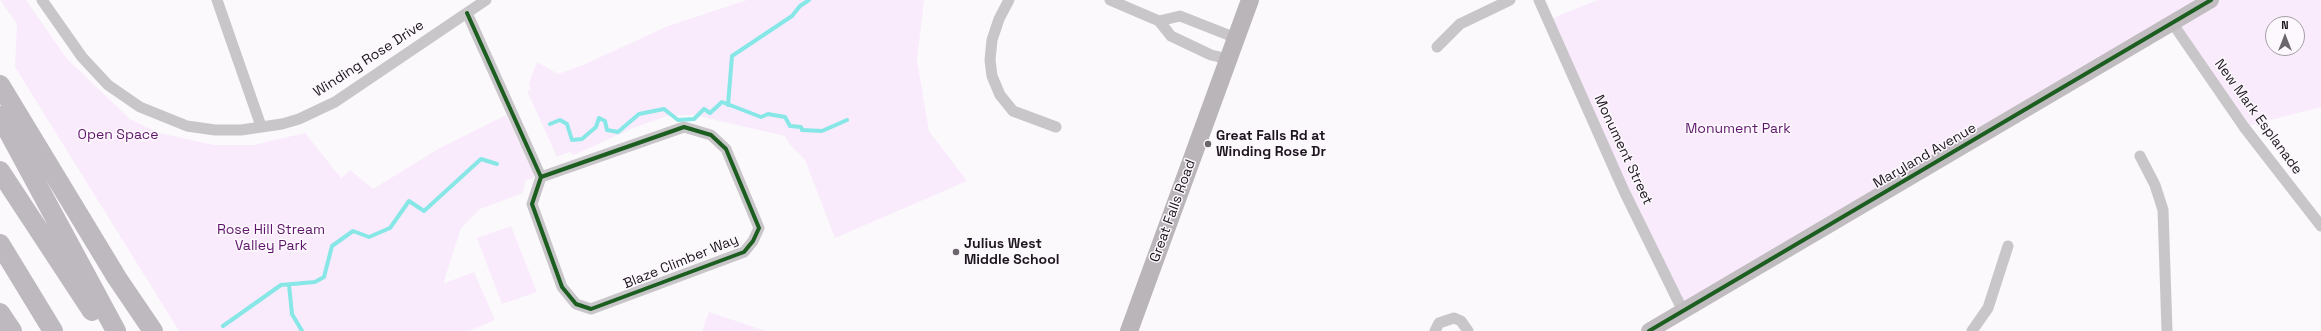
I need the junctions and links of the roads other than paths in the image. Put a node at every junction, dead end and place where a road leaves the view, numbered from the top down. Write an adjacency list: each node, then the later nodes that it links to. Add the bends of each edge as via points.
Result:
1 (42, 0): 18 (street, Winding Rose Drive, via 88,63 108,85 140,107 187,126 241,130)
2 (217, 0): 18 (street)
3 (486, 0): 10 (street, Winding Rose Drive)
4 (1009, 0): 19 (street, via 992,40 992,76 1000,95 1013,111)
5 (1110, 0): 11 (street)
6 (1250, 0): 13 (main road, Great Falls Road)
7 (1510, 0): 14 (street, via 1460,24)
8 (1539, 0): 26 (street, Monument Street, via 1624,191)
9 (2211, 0): 12 (main road, Maryland Avenue)
10 (467, 13): 18 (street, Winding Rose Drive, via 335,102 299,119); 22 (street)
11 (1159, 21): 13 (street, via 1180,16); 15 (street, via 1171,36 1211,55)
12 (2173, 24): 23 (street, New Mark Esplanade, via 2244,127); 26 (main road, Maryland Avenue)
13 (1236, 38): 15 (main road, Great Falls Road)
14 (1437, 47)
15 (1228, 59): 33 (main road, Great Falls Road)
16 (0, 85): 32 (highway, via 117,278)
17 (0, 116): 31 (highway)
18 (261, 126)
19 (1056, 127)
20 (2140, 156): 38 (street, via 2155,185 2163,210)
21 (0, 171): 30 (highway)
22 (541, 177): 22 (street, Blaze Climber Way, via 532,204 560,280 576,304 591,309 744,252 759,228 726,149 711,135 684,127)
23 (2321, 226)
24 (0, 244): 29 (highway)
25 (2008, 246): 37 (street, via 1988,308)
26 (1683, 311): 36 (main road, Maryland Avenue)
27 (0, 313): 28 (highway)
28 (12, 331)
29 (53, 331)
30 (105, 331)
31 (116, 331)
32 (153, 331)
33 (1129, 331)
34 (1435, 331): 35 (street, via 1439,323 1454,318 1461,321)
35 (1468, 331)
36 (1649, 331)
37 (1972, 331)
38 (2168, 331)

